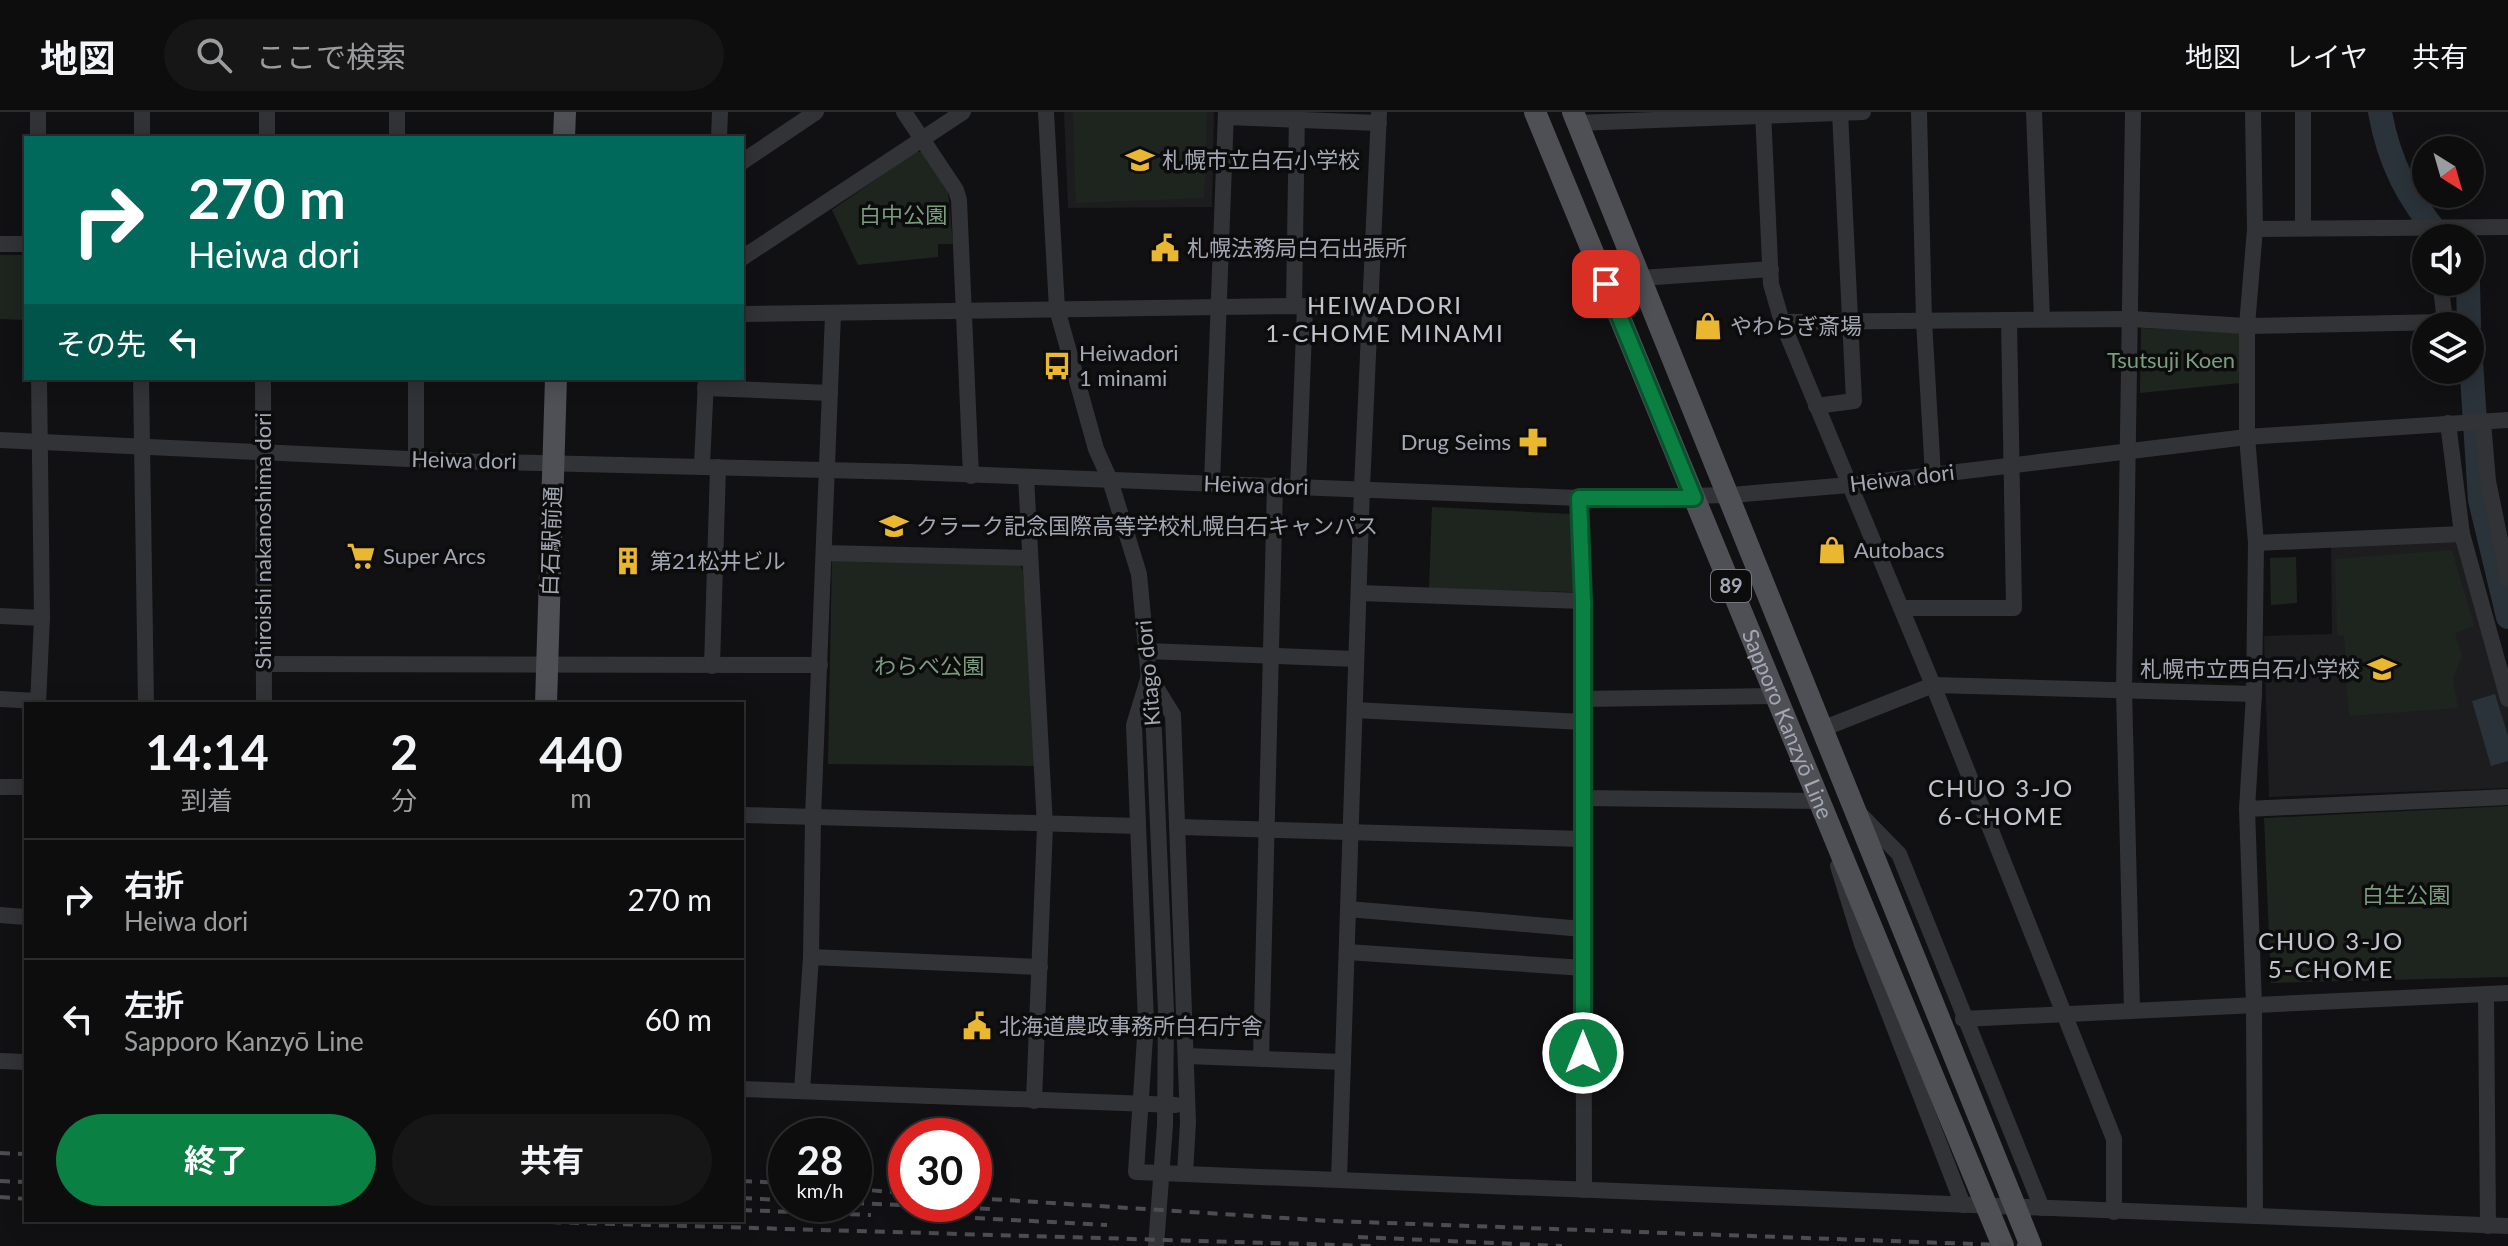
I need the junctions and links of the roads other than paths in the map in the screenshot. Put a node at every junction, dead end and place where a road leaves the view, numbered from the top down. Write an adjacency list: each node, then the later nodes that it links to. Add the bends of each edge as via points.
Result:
1 (38, 112): 25 (street)
2 (142, 112): 26 (street)
3 (267, 112): 27 (street)
4 (397, 112): 28 (street)
5 (565, 112): 29 (main road)
6 (720, 112): 30 (street)
7 (816, 112): 32 (street)
8 (904, 112): 31 (street)
9 (963, 112): 31 (street)
10 (1046, 112): 45 (street, Kitago dori)
11 (1535, 112): 89 (main road, Sapporo Kanzyō Line / 89)
12 (1840, 112): 13 (street); 20 (street); 54 (street)
13 (1863, 112)
14 (1919, 112): 52 (street)
15 (2034, 112): 49 (street)
16 (2133, 112): 50 (street)
17 (2253, 112): 35 (street)
18 (2303, 112): 34 (street)
19 (1724, 114): 20 (street); 24 (street)
20 (1763, 114): 39 (street)
21 (1226, 115): 22 (street); 43 (street)
22 (1297, 118): 23 (street); 42 (street)
23 (1379, 118): 44 (street)
24 (1575, 118): 40 (main road, Sapporo Kanzyō Line / 89)
25 (38, 136)
26 (142, 136)
27 (267, 136)
28 (397, 136)
29 (564, 136)
30 (719, 136)
31 (921, 138): 38 (street); 46 (street, via 959,200)
32 (744, 161)
33 (2508, 227): 34 (street)
34 (2303, 228): 35 (street)
35 (2255, 229): 55 (street)
36 (0, 244): 37 (street)
37 (24, 244)
38 (744, 257)
39 (1771, 269): 40 (street); 53 (street)
40 (1641, 278): 87 (main road, Sapporo Kanzyō Line / 89)
41 (2442, 296): 55 (street, via 2445,322)
42 (1300, 306): 43 (street); 44 (street); 85 (street)
43 (1217, 307): 45 (street); 82 (street)
44 (1370, 308): 86 (street)
45 (1057, 309): 46 (street); 81 (street, Kitago dori, via 1096,449)
46 (965, 312): 48 (street); 79 (street)
47 (744, 314): 48 (street)
48 (833, 314): 62 (street)
49 (2042, 319): 50 (street); 51 (street)
50 (2131, 319): 55 (street); 72 (street)
51 (2009, 320): 52 (street); 75 (street)
52 (1924, 321): 54 (street); 78 (street)
53 (1782, 322): 54 (street); 63 (street)
54 (1848, 322): 63 (street, via 1854,401)
55 (2247, 326): 67 (street)
56 (39, 380): 69 (street)
57 (141, 380): 70 (street)
58 (263, 380): 71 (street, Shiroishi nakanoshima dori)
59 (416, 380): 73 (street)
60 (556, 380): 74 (main road, 白石駅前通)
61 (706, 383): 62 (street); 76 (street)
62 (830, 393): 77 (street)
63 (1816, 406): 84 (street)
64 (2508, 420): 65 (street, Heiwa dori)
65 (2480, 422): 66 (street, Heiwa dori); 94 (street)
66 (2451, 423): 67 (street, Heiwa dori); 90 (street)
67 (2247, 437): 72 (street, Heiwa dori); 91 (street)
68 (0, 440): 69 (street, Heiwa dori)
69 (39, 442): 70 (street, Heiwa dori); 99 (street)
70 (141, 446): 71 (street, Heiwa dori); 116 (street)
71 (262, 450): 73 (street, Heiwa dori); 103 (street, Shiroishi nakanoshima dori)
72 (2126, 452): 75 (street, Heiwa dori); 109 (street)
73 (416, 459): 74 (street, Heiwa dori)
74 (554, 462): 76 (street, Heiwa dori); 104 (main road, 白石駅前通)
75 (2014, 465): 78 (street, Heiwa dori); 97 (street, via 2014,608)
76 (710, 466): 77 (street, Heiwa dori); 106 (street)
77 (827, 470): 79 (street, Heiwa dori); 92 (street)
78 (1933, 475): 84 (street, Heiwa dori)
79 (971, 476): 80 (street, Heiwa dori)
80 (1026, 477): 81 (street, Heiwa dori); 93 (street)
81 (1110, 480): 82 (street, Heiwa dori); 100 (street, Kitago dori, via 1139,574)
82 (1212, 483): 83 (street, Heiwa dori)
83 (1275, 485): 85 (street, Heiwa dori); 101 (street)
84 (1849, 485): 87 (street, Heiwa dori); 97 (street)
85 (1298, 486): 86 (street, Heiwa dori)
86 (1362, 488): 88 (street, Heiwa dori); 95 (street)
87 (1731, 495): 89 (street, Heiwa dori); 121 (main road, Sapporo Kanzyō Line / 89)
88 (1579, 498): 89 (street, Heiwa dori); 96 (street)
89 (1694, 498): 111 (main road, Sapporo Kanzyō Line / 89)
90 (2462, 534): 91 (street); 114 (street)
91 (2256, 543): 110 (street)
92 (825, 553): 93 (street); 105 (street)
93 (1030, 558): 132 (street)
94 (2508, 578)
95 (1359, 593): 96 (street); 102 (street)
96 (1583, 601): 113 (street)
97 (1901, 608): 108 (street)
98 (0, 616): 99 (street)
99 (42, 618): 115 (street)
100 (1146, 651): 101 (street); 107 (street, Kitago dori)
101 (1273, 655): 102 (street); 135 (street)
102 (1356, 659): 119 (street)
103 (263, 664): 104 (street); 117 (street, Shiroishi nakanoshima dori)
104 (547, 664): 106 (street); 118 (main road, 白石駅前通)
105 (820, 665): 106 (street); 130 (street)
106 (712, 666)
107 (1149, 676): 133 (street, via 1134,725); 134 (street, via 1173,715); 171 (street, Kitago dori, via 1166,1011)
108 (1933, 685): 109 (street); 121 (street); 150 (street)
109 (2124, 690): 110 (street); 149 (street)
110 (2254, 694): 128 (street)
111 (1774, 696): 113 (street); 126 (main road, Sapporo Kanzyō Line / 89)
112 (0, 699): 115 (street)
113 (1583, 699): 120 (street)
114 (2508, 699)
115 (38, 702)
116 (146, 702)
117 (264, 702)
118 (546, 702)
119 (1355, 710): 120 (street); 136 (street)
120 (1583, 722): 125 (street)
121 (1822, 729): 127 (main road, Sapporo Kanzyō Line / 89)
122 (0, 787): 123 (street)
123 (24, 787)
124 (2508, 797): 128 (street)
125 (1584, 798): 126 (street); 137 (street)
126 (1820, 801): 131 (main road, Sapporo Kanzyō Line / 89)
127 (1849, 803): 151 (street, via 1899,854); 173 (main road, Sapporo Kanzyō Line / 89)
128 (2247, 809): 148 (street)
129 (744, 815): 130 (street)
130 (813, 818): 132 (street); 143 (street)
131 (1831, 825): 165 (street, via 1841,881 1862,944); 172 (main road, Sapporo Kanzyō Line / 89)
132 (1045, 826): 133 (street); 144 (street)
133 (1138, 826): 160 (street, via 1146,1022)
134 (1180, 827): 135 (street); 152 (street)
135 (1268, 829): 136 (street); 153 (street)
136 (1351, 831): 137 (street); 138 (street)
137 (1584, 839): 141 (street)
138 (1348, 909): 141 (street); 142 (street)
139 (0, 915): 140 (street)
140 (24, 917)
141 (1583, 929): 145 (street)
142 (1347, 952): 145 (street); 156 (street)
143 (811, 957): 144 (street); 158 (street)
144 (1040, 967): 159 (street)
145 (1584, 968): 164 (street)
146 (2508, 993): 147 (street)
147 (2486, 995): 148 (street); 169 (street)
148 (2254, 1005): 149 (street); 168 (street)
149 (2132, 1010): 150 (street)
150 (2064, 1013): 151 (street); 167 (street, via 2114,1139)
151 (1963, 1019): 166 (street)
152 (1186, 1056): 153 (street); 161 (street)
153 (1261, 1059): 156 (street)
154 (0, 1061): 155 (street)
155 (24, 1062)
156 (1343, 1062): 163 (street)
157 (744, 1089): 158 (street)
158 (802, 1091): 159 (street)
159 (1034, 1101): 160 (street)
160 (1141, 1103): 161 (street); 162 (street, via 1136,1172)
161 (1185, 1105): 162 (street)
162 (1185, 1174): 163 (street)
163 (1339, 1180): 164 (street)
164 (1584, 1190): 165 (street)
165 (1963, 1205): 166 (street)
166 (2042, 1208): 167 (street)
167 (2114, 1212): 168 (street)
168 (2255, 1216): 169 (street)
169 (2488, 1226): 170 (street)
170 (2508, 1226)
171 (1156, 1246)
172 (2003, 1246)
173 (2031, 1246)

